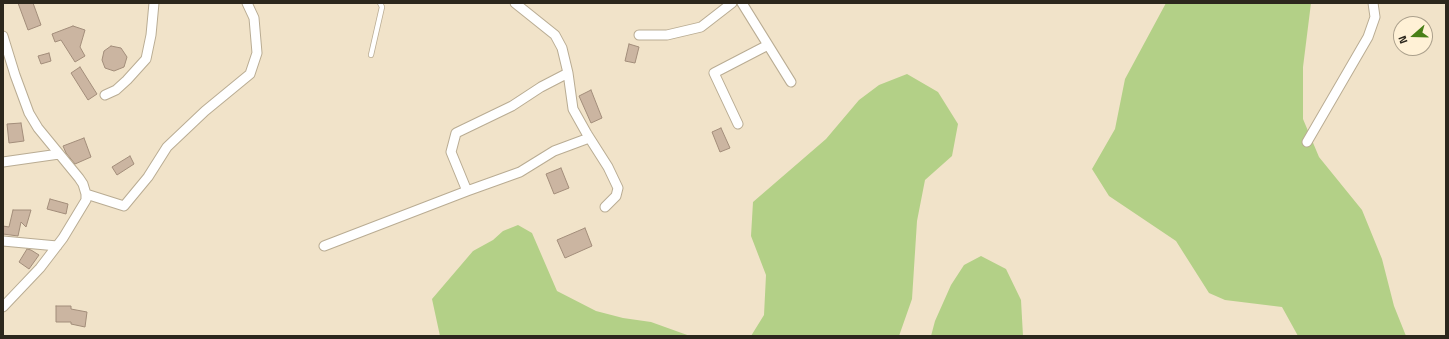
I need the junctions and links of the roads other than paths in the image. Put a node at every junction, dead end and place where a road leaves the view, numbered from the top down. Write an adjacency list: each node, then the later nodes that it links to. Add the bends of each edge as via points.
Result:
1 (154, 3): 14 (street, via 146,59 116,90)
2 (247, 3): 21 (street, via 254,18 257,53 250,74 167,147 148,177 124,206)
3 (380, 3): 11 (lane, via 382,7)
4 (515, 3): 12 (street, via 555,35 562,48)
5 (732, 3): 8 (street, via 701,27 667,35)
6 (742, 3): 10 (street)
7 (1373, 3): 17 (street, via 1375,17 1368,37)
8 (639, 35)
9 (3, 36): 18 (street, via 29,113)
10 (768, 45): 13 (street); 15 (street, via 714,73)
11 (371, 55)
12 (568, 73): 16 (street, via 573,109); 20 (street, via 512,106 456,134 451,152)
13 (791, 82)
14 (105, 95)
15 (738, 124)
16 (589, 138): 20 (street, via 554,151 520,172); 22 (street, via 618,188 616,196)
17 (1307, 142)
18 (60, 154): 19 (street); 21 (street, via 83,184)
19 (3, 162)
20 (467, 191): 25 (street)
21 (86, 194): 24 (street, via 86,200)
22 (606, 207)
23 (3, 241): 24 (street)
24 (57, 246): 26 (street)
25 (324, 246)
26 (3, 307)

